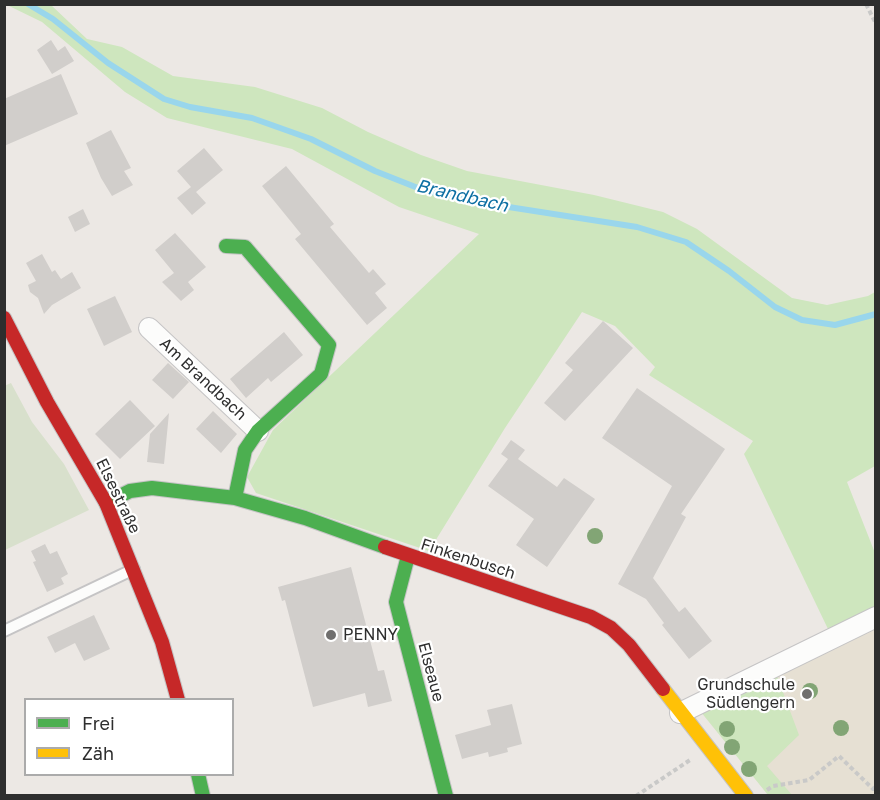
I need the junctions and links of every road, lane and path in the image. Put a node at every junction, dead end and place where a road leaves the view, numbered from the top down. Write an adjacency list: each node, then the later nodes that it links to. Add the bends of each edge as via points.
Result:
1 (866, 4): 2 (path)
2 (876, 24)
3 (226, 246): 6 (street, Am Brandbach, via 246,247 329,345 321,374)
4 (4, 318): 8 (street, Elsestraße, via 46,402)
5 (149, 328): 6 (street, Am Brandbach)
6 (258, 431): 7 (street, Am Brandbach, via 245,450)
7 (235, 498): 8 (street, Finkenbusch, via 152,488 130,491); 9 (street, Finkenbusch, via 305,518)
8 (106, 503): 10 (street, Elsestraße)
9 (408, 556): 14 (street, Finkenbusch, via 591,617 611,628 629,645); 20 (street, Elseaue, via 396,602)
10 (135, 569): 12 (lane); 13 (street, Elsestraße)
11 (876, 617): 14 (street)
12 (4, 631)
13 (178, 698)
14 (680, 713): 15 (street, Finkenbusch)
15 (708, 748): 18 (street, Finkenbusch); 21 (path)
16 (198, 776): 19 (street)
17 (876, 786): 18 (path, via 873,789 839,756 809,780)
18 (753, 794)
19 (203, 795)
20 (446, 795)
21 (636, 795)

